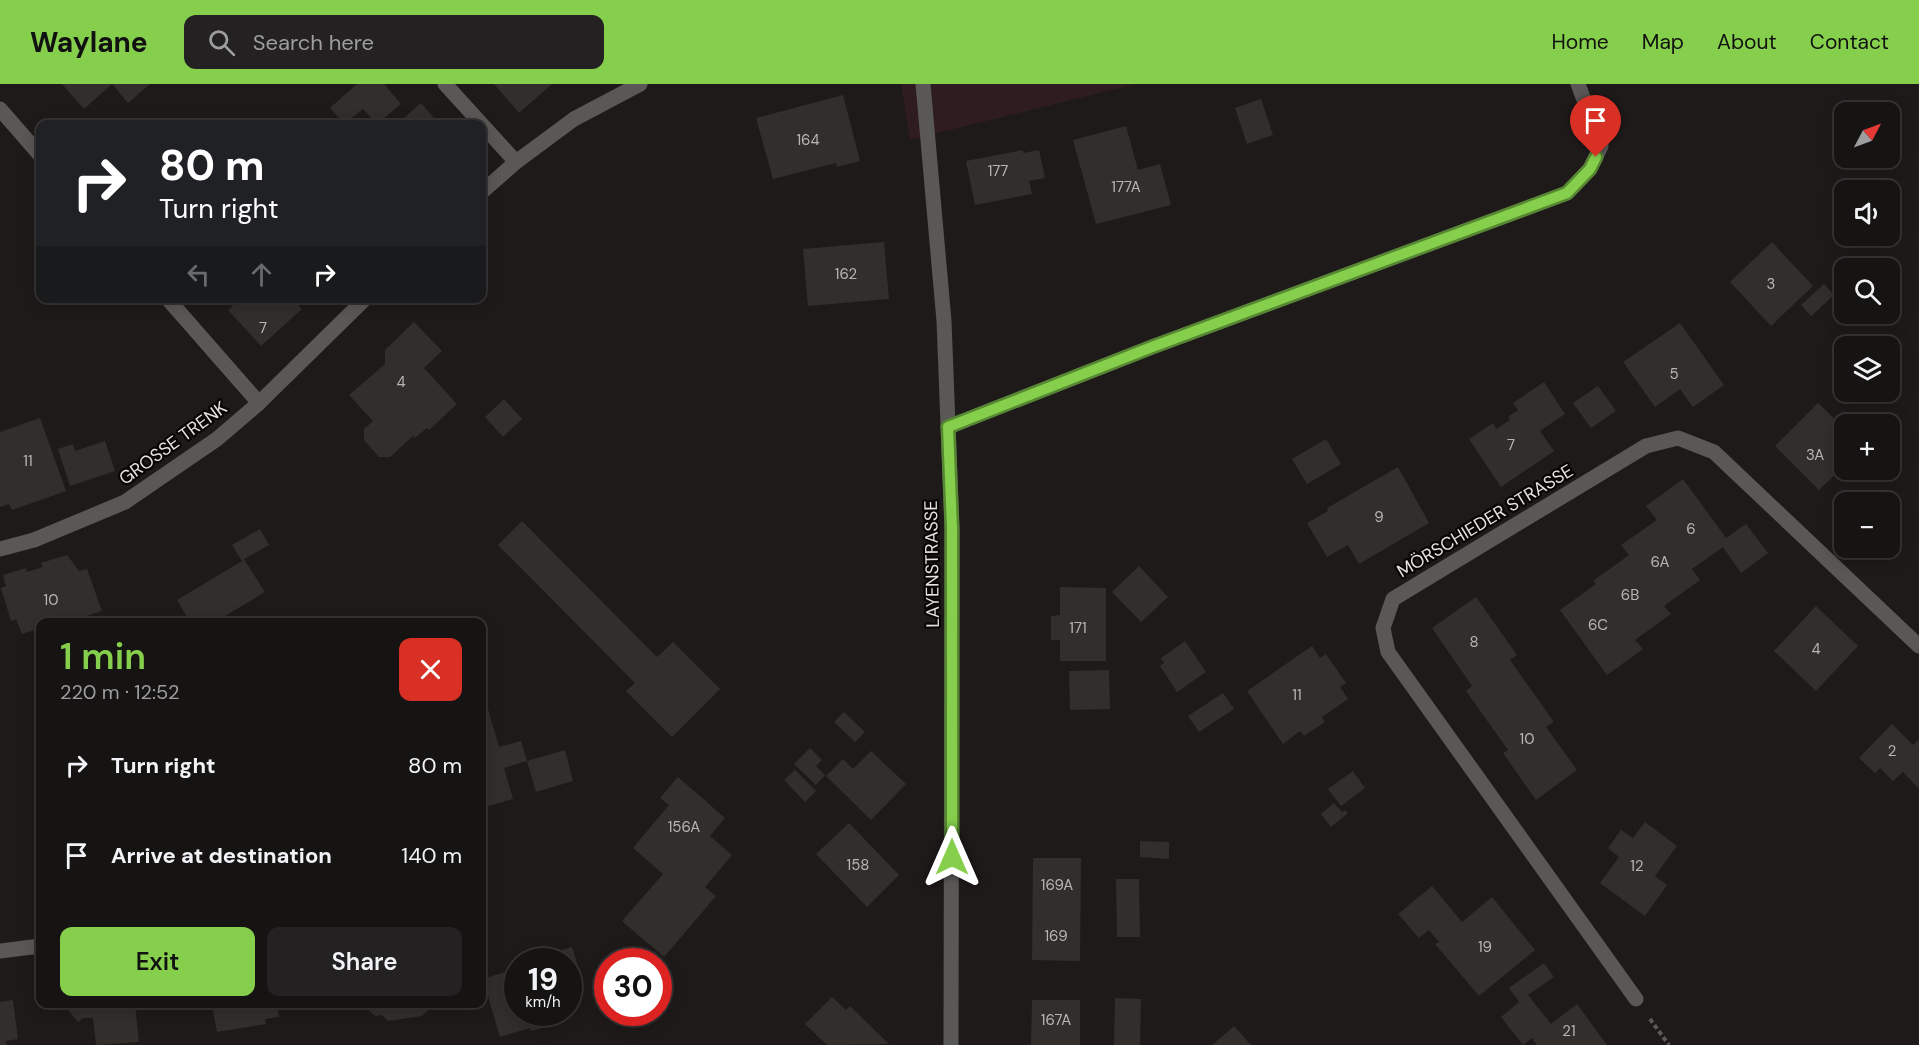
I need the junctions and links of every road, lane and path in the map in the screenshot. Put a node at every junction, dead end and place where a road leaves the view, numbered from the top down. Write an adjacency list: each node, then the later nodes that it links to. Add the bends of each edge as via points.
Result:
1 (445, 84): 6 (street)
2 (640, 84): 9 (street, via 574,119)
3 (923, 84): 14 (street, LAYENSTRASSE, via 944,321)
4 (1578, 84): 14 (street, via 1601,146 1590,169 1567,193)
5 (0, 109): 8 (street)
6 (478, 120)
7 (486, 129): 9 (street)
8 (36, 150)
9 (516, 162): 10 (street)
10 (486, 188)
11 (171, 303): 13 (street)
12 (361, 303): 13 (street, GROSSE TRENK)
13 (259, 403): 15 (street, GROSSE TRENK, via 217,440 125,502 34,540)
14 (948, 427): 20 (street, LAYENSTRASSE, via 952,528)
15 (0, 549)
16 (1919, 645): 19 (street, MÖRSCHIEDER STRASSE, via 1714,452 1678,438 1646,446 1393,599 1383,628 1388,652)
17 (36, 946): 18 (street)
18 (0, 951)
19 (1636, 999): 21 (path)
20 (951, 1045)
21 (1669, 1045)

